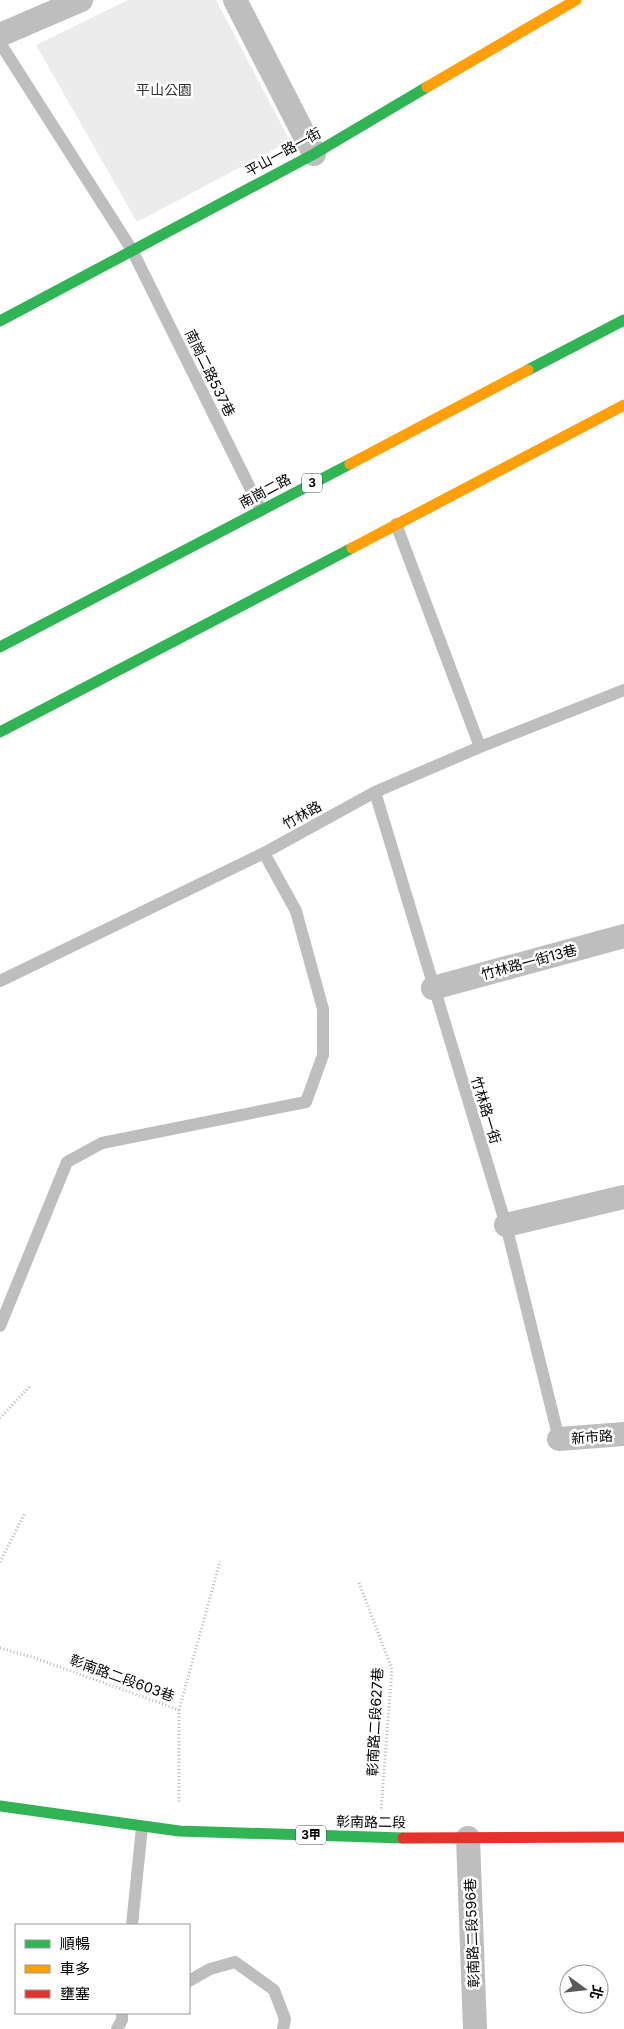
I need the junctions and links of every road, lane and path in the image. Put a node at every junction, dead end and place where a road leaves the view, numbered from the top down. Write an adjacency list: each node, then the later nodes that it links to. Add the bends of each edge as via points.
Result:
1 (82, 0): 4 (street)
2 (235, 0): 6 (street)
3 (576, 0): 6 (main road, 平山一路一街)
4 (0, 35)
5 (0, 43): 7 (lane, 南崗二路537巷)
6 (314, 154): 7 (main road, 平山一路一街)
7 (132, 250): 9 (main road, 平山一路一街); 11 (lane, 南崗二路537巷)
8 (624, 320): 11 (main road, 南崗二路 / 3)
9 (0, 321)
10 (624, 405): 12 (main road)
11 (261, 510): 13 (main road, 南崗二路 / 3)
12 (396, 524): 15 (main road); 16 (lane)
13 (0, 648)
14 (624, 690): 16 (lane, 竹林路)
15 (0, 732)
16 (480, 747): 17 (lane, 竹林路)
17 (375, 792): 18 (lane, 竹林路); 21 (lane, 竹林路一街)
18 (264, 853): 20 (lane, 竹林路); 24 (lane, via 296,911 324,1009 323,1055 306,1102 102,1144 67,1162)
19 (624, 936): 21 (street, 竹林路一街13巷)
20 (0, 981)
21 (433, 988): 23 (lane, 竹林路一街)
22 (624, 1197): 23 (street)
23 (506, 1225): 28 (lane, 竹林路一街)
24 (0, 1326)
25 (31, 1385): 26 (path)
26 (0, 1418)
27 (624, 1434): 28 (street, 新市路)
28 (559, 1439)
29 (25, 1513): 31 (path)
30 (220, 1561): 34 (path)
31 (0, 1562)
32 (359, 1583): 39 (path, 彰南路二段627巷, via 392,1668)
33 (0, 1648): 34 (path, 彰南路二段603巷)
34 (179, 1710): 37 (path, 彰南路二段603巷)
35 (0, 1806): 36 (main road, 彰南路二段 / 3甲)
36 (142, 1827): 37 (main road, 彰南路二段 / 3甲); 41 (lane)
37 (179, 1831): 39 (main road, 彰南路二段 / 3甲)
38 (624, 1837): 40 (main road, 彰南路二段 / 3甲)
39 (379, 1838): 40 (main road, 彰南路二段 / 3甲)
40 (468, 1838): 46 (street, 彰南路二段596巷)
41 (132, 1924)
42 (190, 1980): 45 (lane, via 210,1969 236,1962 274,1990 286,2019)
43 (122, 2014): 44 (lane)
44 (117, 2029)
45 (284, 2029)
46 (475, 2029)

